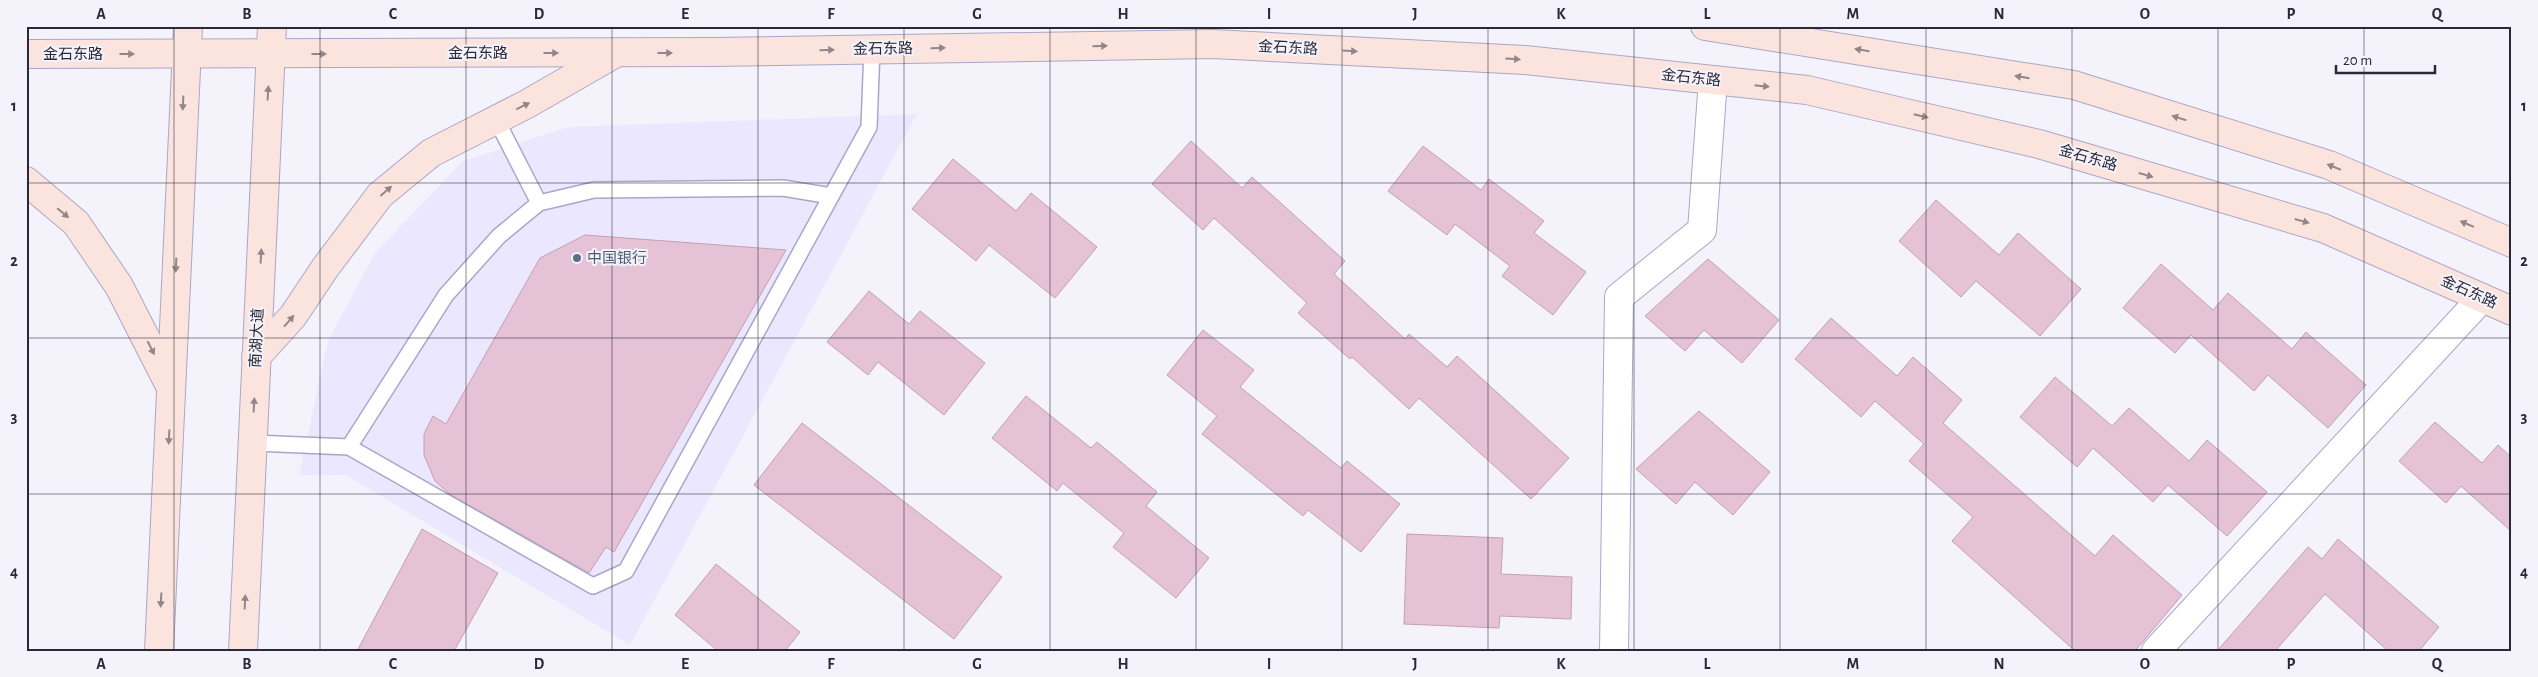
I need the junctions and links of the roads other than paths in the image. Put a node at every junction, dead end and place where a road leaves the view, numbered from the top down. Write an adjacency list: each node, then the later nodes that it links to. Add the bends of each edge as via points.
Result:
1 (188, 26): 7 (main road)
2 (272, 26): 8 (main road, 南湖大道)
3 (1705, 26): 14 (main road, one-way to 3, via 2329,165 2074,85)
4 (872, 49): 5 (main road, 金石东路, one-way to 4); 9 (main road, 金石东路, one-way to 9, via 1213,44 1525,60); 12 (lane, via 869,127)
5 (616, 53): 8 (main road, 金石东路, one-way to 5); 10 (main road, one-way to 5)
6 (26, 54): 7 (main road, 金石东路, one-way to 7)
7 (186, 54): 8 (main road, 金石东路); 18 (main road, one-way to 18)
8 (270, 54): 17 (main road, 南湖大道, one-way to 8)
9 (1713, 80): 15 (main road, 金石东路, one-way to 15, via 1807,90 2039,144 2323,228); 23 (street, via 1702,230 1619,297)
10 (496, 119): 13 (lane); 17 (main road, one-way to 10, via 293,316 380,195 431,153)
11 (26, 181): 18 (main road, one-way to 18, via 76,223 119,286)
12 (831, 196): 13 (lane, via 783,188 594,190); 20 (lane, via 626,571 593,586)
13 (539, 203): 20 (lane, via 499,236 446,296)
14 (2512, 243)
15 (2482, 298): 16 (main road, 金石东路); 24 (street)
16 (2512, 311)
17 (256, 357): 19 (main road, 南湖大道, one-way to 17)
18 (171, 389): 21 (main road, one-way to 21)
19 (252, 443): 20 (lane); 22 (main road, 南湖大道, one-way to 19)
20 (349, 447)
21 (159, 651)
22 (243, 651)
23 (1614, 651)
24 (2156, 651)

